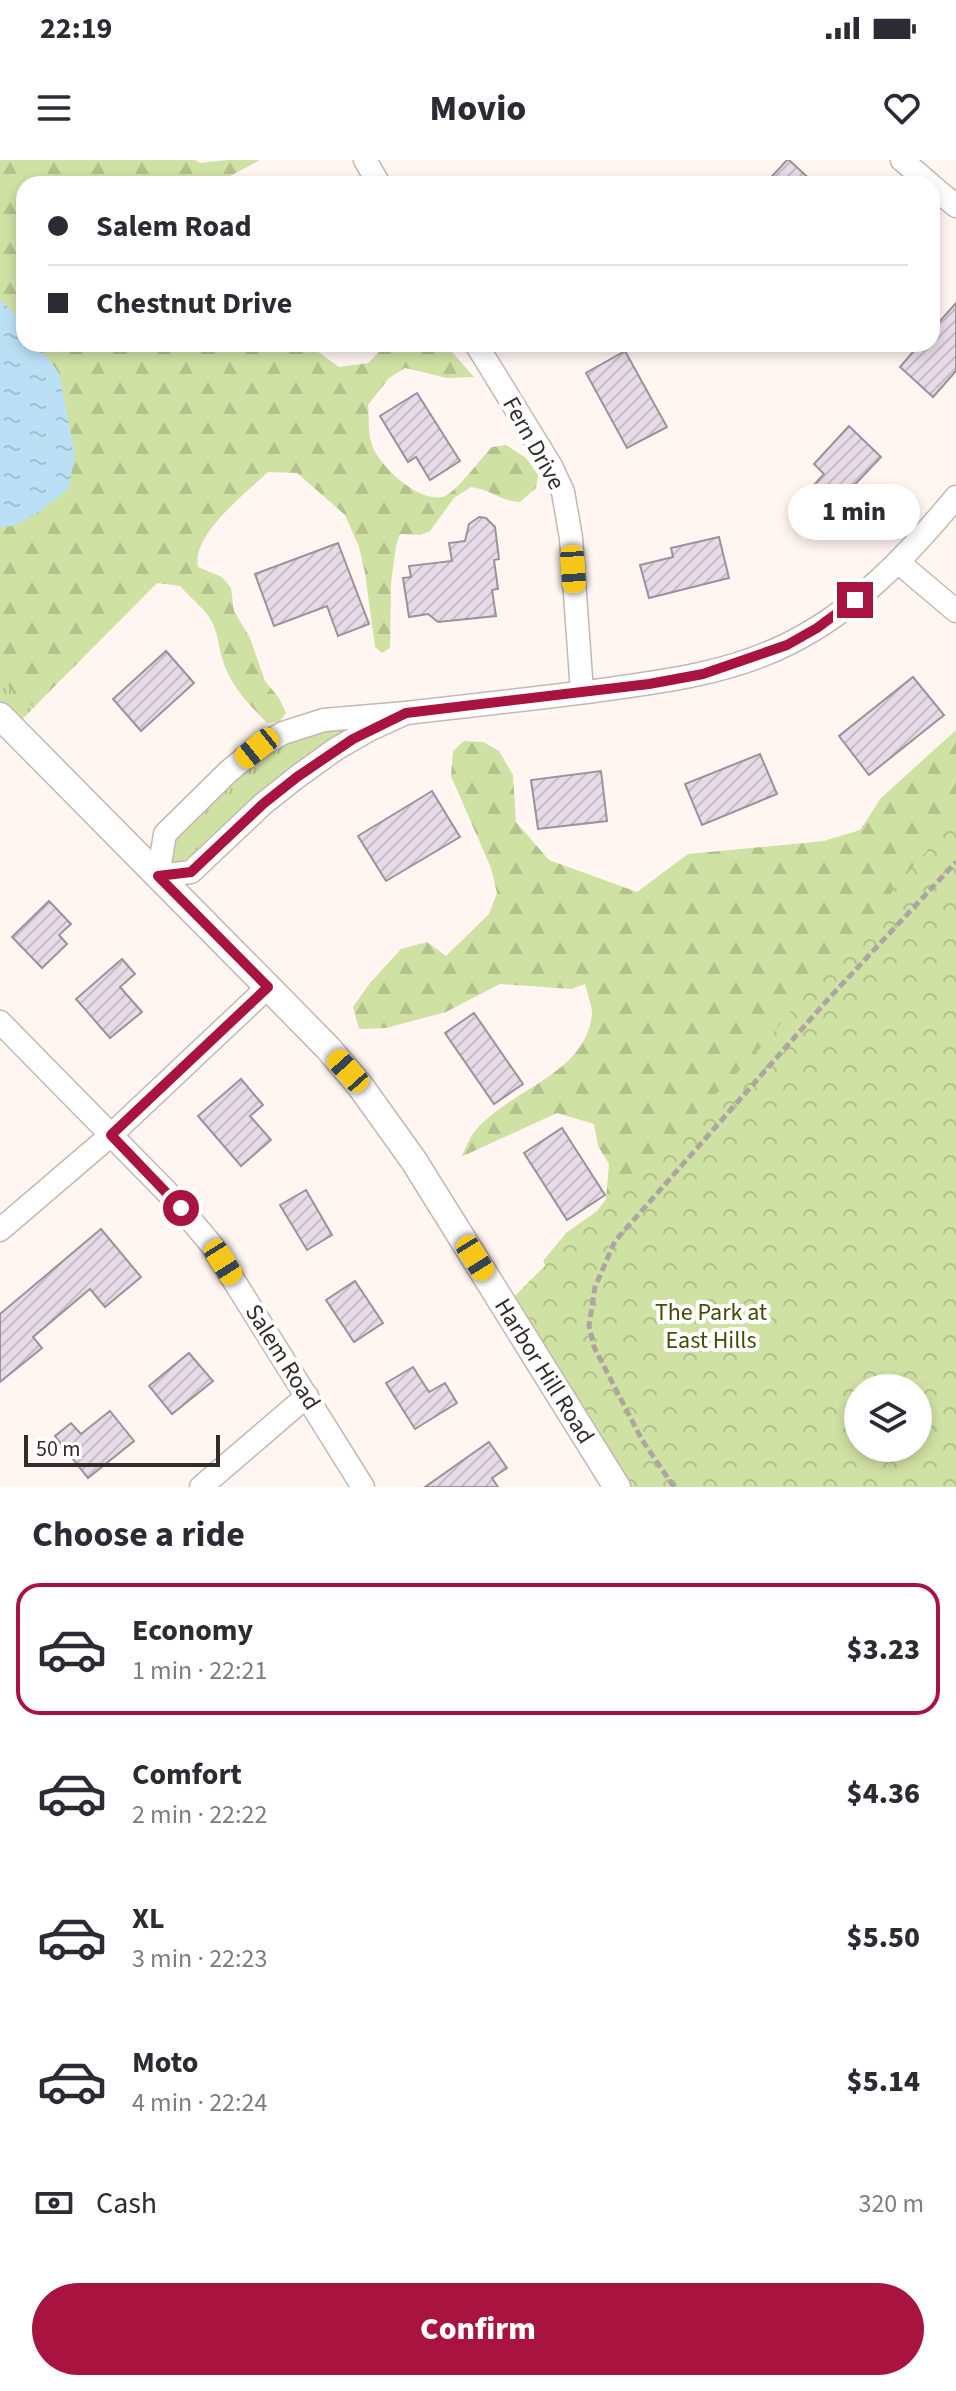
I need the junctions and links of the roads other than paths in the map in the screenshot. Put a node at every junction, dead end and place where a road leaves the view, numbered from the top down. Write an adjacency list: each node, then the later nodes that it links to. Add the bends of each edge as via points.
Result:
1 (902, 160): 2 (street)
2 (921, 176)
3 (940, 193): 4 (street)
4 (956, 206)
5 (481, 352): 9 (street, Fern Drive, via 563,492)
6 (956, 497): 7 (street)
7 (898, 562): 8 (street); 9 (street, via 855,600 787,645 703,674)
8 (956, 611)
9 (582, 692): 10 (street)
10 (406, 713): 12 (street, via 336,749 297,777 191,872); 12 (street, via 324,720 257,748 165,834)
11 (0, 716): 12 (street, Harbor Hill Road)
12 (158, 876): 13 (street, Harbor Hill Road)
13 (268, 987): 15 (street); 20 (street, Harbor Hill Road, via 328,1048 385,1119)
14 (0, 1022): 15 (street, Salem Road)
15 (111, 1135): 16 (street); 17 (street, Salem Road, via 211,1244)
16 (0, 1230)
17 (307, 1396): 18 (street); 19 (street, Salem Road)
18 (201, 1487)
19 (363, 1487)
20 (617, 1487)

